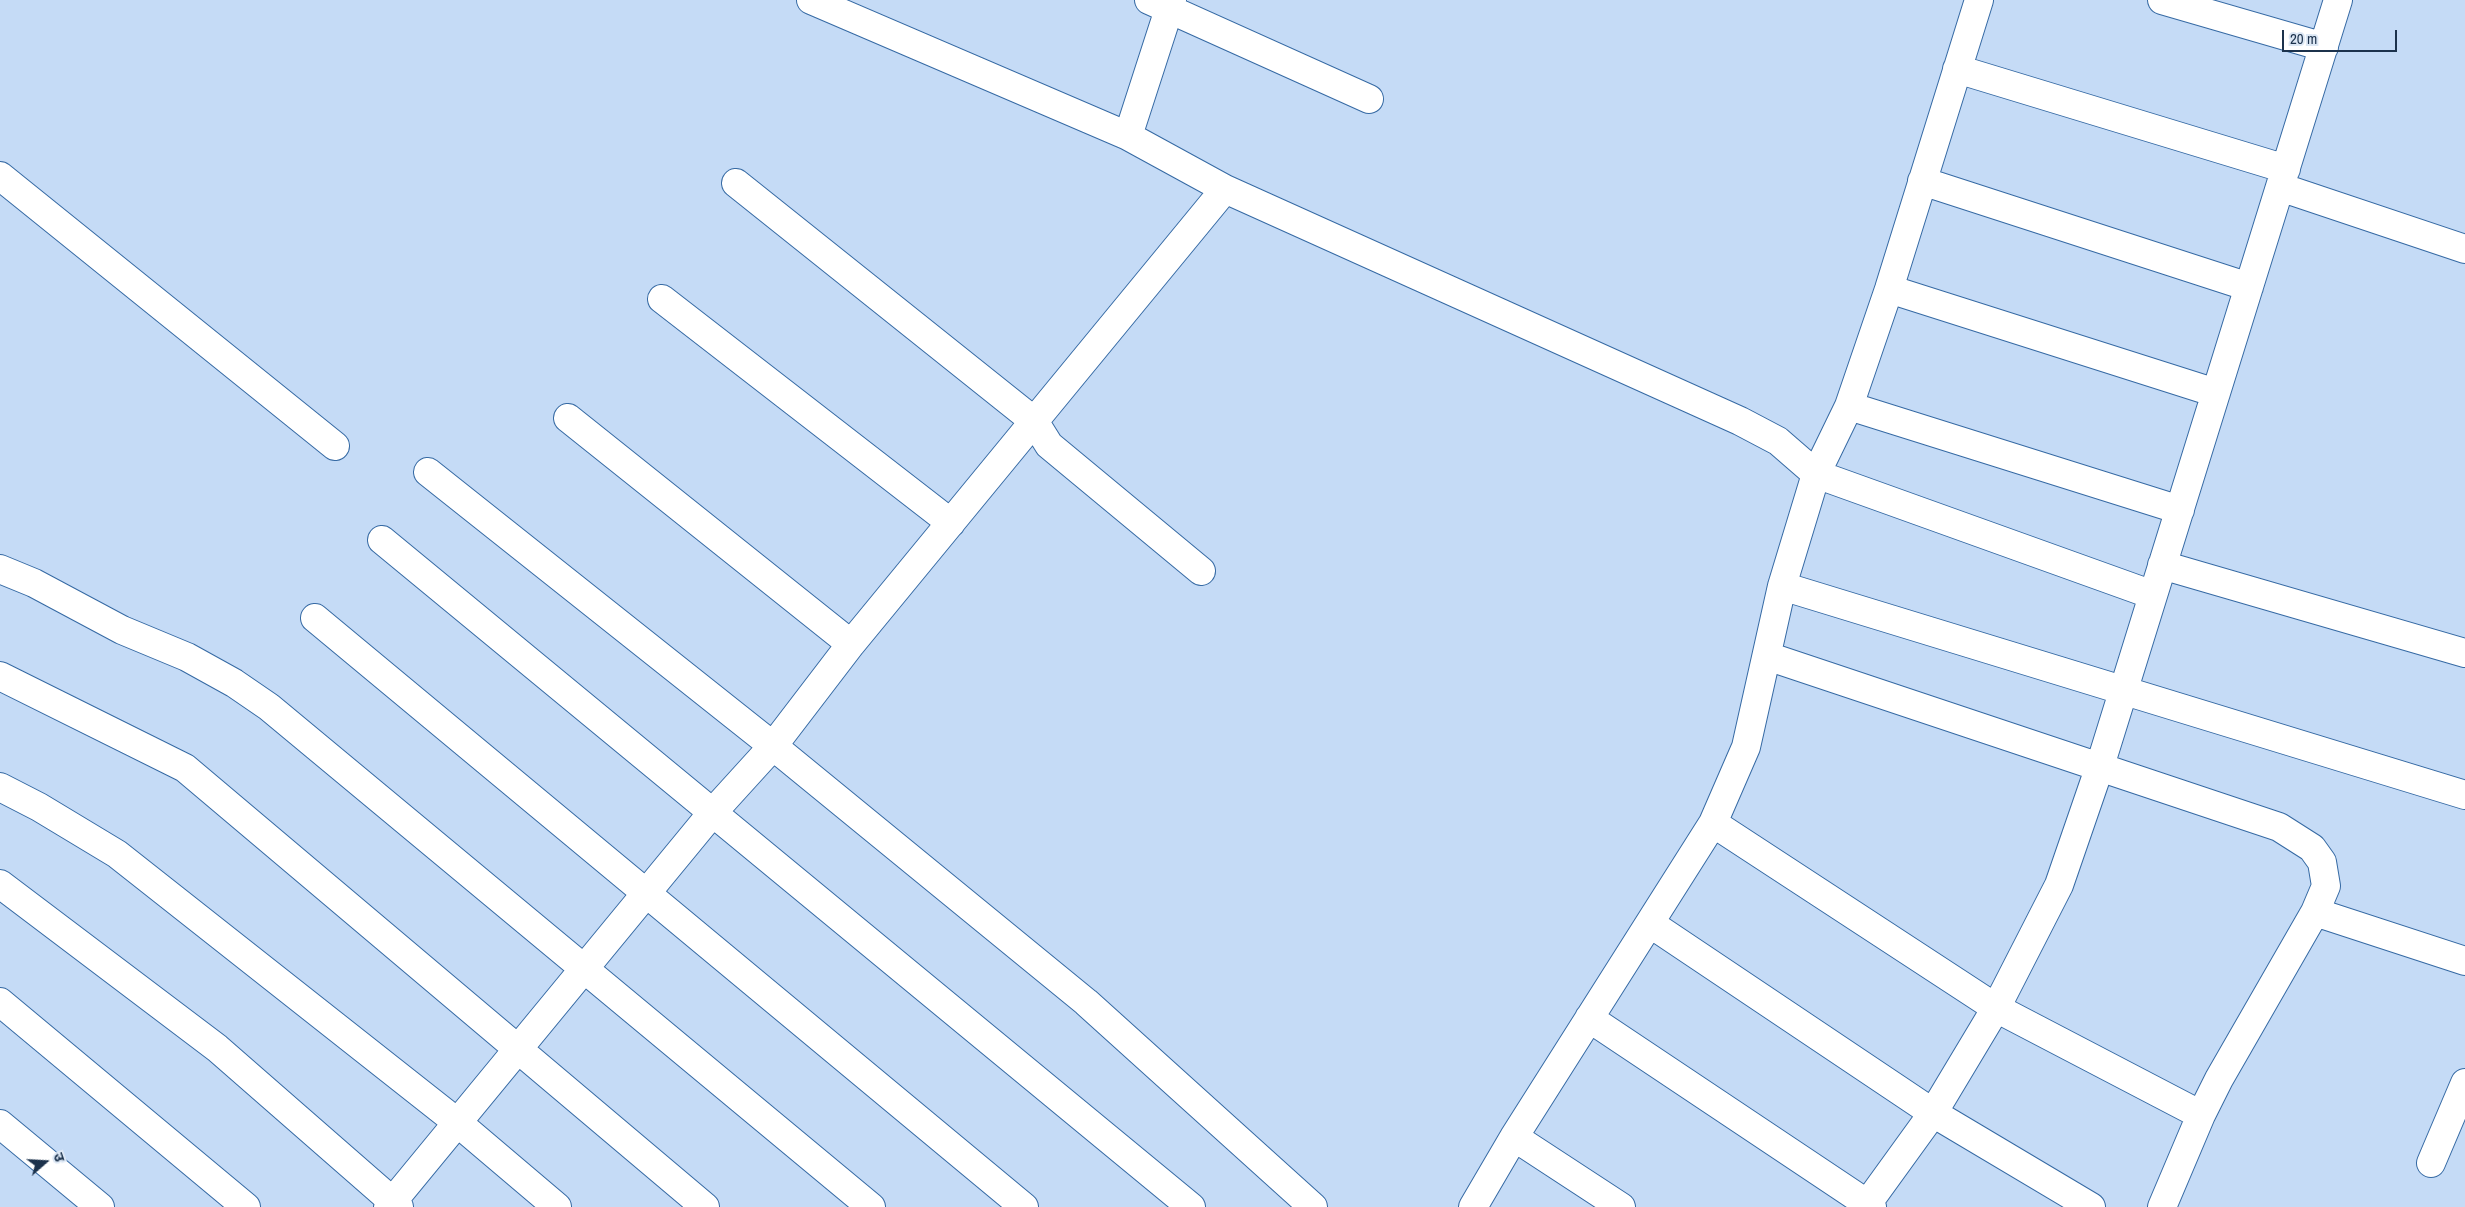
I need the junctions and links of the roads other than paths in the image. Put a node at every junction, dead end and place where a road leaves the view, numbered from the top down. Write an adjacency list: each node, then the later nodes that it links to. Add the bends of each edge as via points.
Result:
1 (811, 0): 9 (street)
2 (1979, 0): 7 (street)
3 (2162, 0): 6 (street)
4 (2338, 0): 6 (street)
5 (1163, 3): 8 (street); 9 (street)
6 (2324, 47): 11 (street)
7 (1957, 69): 11 (street); 12 (street)
8 (1369, 99)
9 (1128, 136): 14 (street)
10 (0, 176): 23 (street)
11 (2283, 178): 15 (street); 16 (street)
12 (1922, 181): 16 (street); 17 (street)
13 (736, 183): 22 (street)
14 (1225, 189): 22 (street); 25 (street, via 1740,421 1778,441)
15 (2465, 249)
16 (2249, 287): 19 (street)
17 (1889, 289): 19 (street); 20 (street)
18 (662, 299): 27 (street)
19 (2216, 393): 26 (street)
20 (1849, 406): 25 (street); 26 (street)
21 (568, 418): 35 (street)
22 (1034, 421): 27 (street); 31 (street, via 1049,445)
23 (335, 446)
24 (428, 472): 40 (street)
25 (1816, 474): 32 (street); 33 (street)
26 (2180, 510): 29 (street)
27 (951, 523): 35 (street)
28 (382, 540): 44 (street)
29 (2162, 565): 33 (street); 36 (street)
30 (0, 569): 51 (street, via 34,583 122,630 187,657 234,683 269,707)
31 (1201, 571)
32 (1782, 586): 37 (street); 39 (street)
33 (2153, 595): 39 (street)
34 (315, 618): 47 (street)
35 (851, 644): 40 (street)
36 (2465, 653)
37 (1767, 656): 41 (street); 45 (street, via 1746,747)
38 (0, 676): 55 (street, via 185,768)
39 (2124, 691): 41 (street); 43 (street)
40 (773, 746): 44 (street); 72 (street, via 1086,1002)
41 (2100, 766): 48 (street, via 2279,827 2312,848 2322,862 2326,886); 53 (street, via 2059,885)
42 (0, 787): 59 (street, via 117,854)
43 (2465, 795)
44 (713, 812): 47 (street); 71 (street)
45 (1713, 823): 49 (street); 53 (street)
46 (0, 884): 63 (street, via 217,1048)
47 (646, 893): 51 (street); 70 (street)
48 (2315, 912): 50 (street); 58 (street, via 2240,1040)
49 (1651, 924): 54 (street); 57 (street)
50 (2465, 961)
51 (585, 968): 55 (street); 69 (street)
52 (0, 1002): 66 (street)
53 (1996, 1008): 57 (street); 58 (street)
54 (1589, 1018): 61 (street); 64 (street)
55 (519, 1050): 59 (street); 68 (street)
56 (2465, 1083): 62 (street)
57 (1932, 1113): 64 (street); 75 (street)
58 (2201, 1115): 76 (street)
59 (458, 1123): 63 (street); 67 (street)
60 (0, 1124): 65 (street)
61 (1514, 1137): 73 (street); 74 (street)
62 (2430, 1163)
63 (393, 1205)
64 (1868, 1206)
65 (100, 1207)
66 (246, 1207)
67 (557, 1207)
68 (705, 1207)
69 (871, 1207)
70 (1024, 1207)
71 (1191, 1207)
72 (1313, 1207)
73 (1473, 1207)
74 (1621, 1207)
75 (2091, 1207)
76 (2162, 1207)

